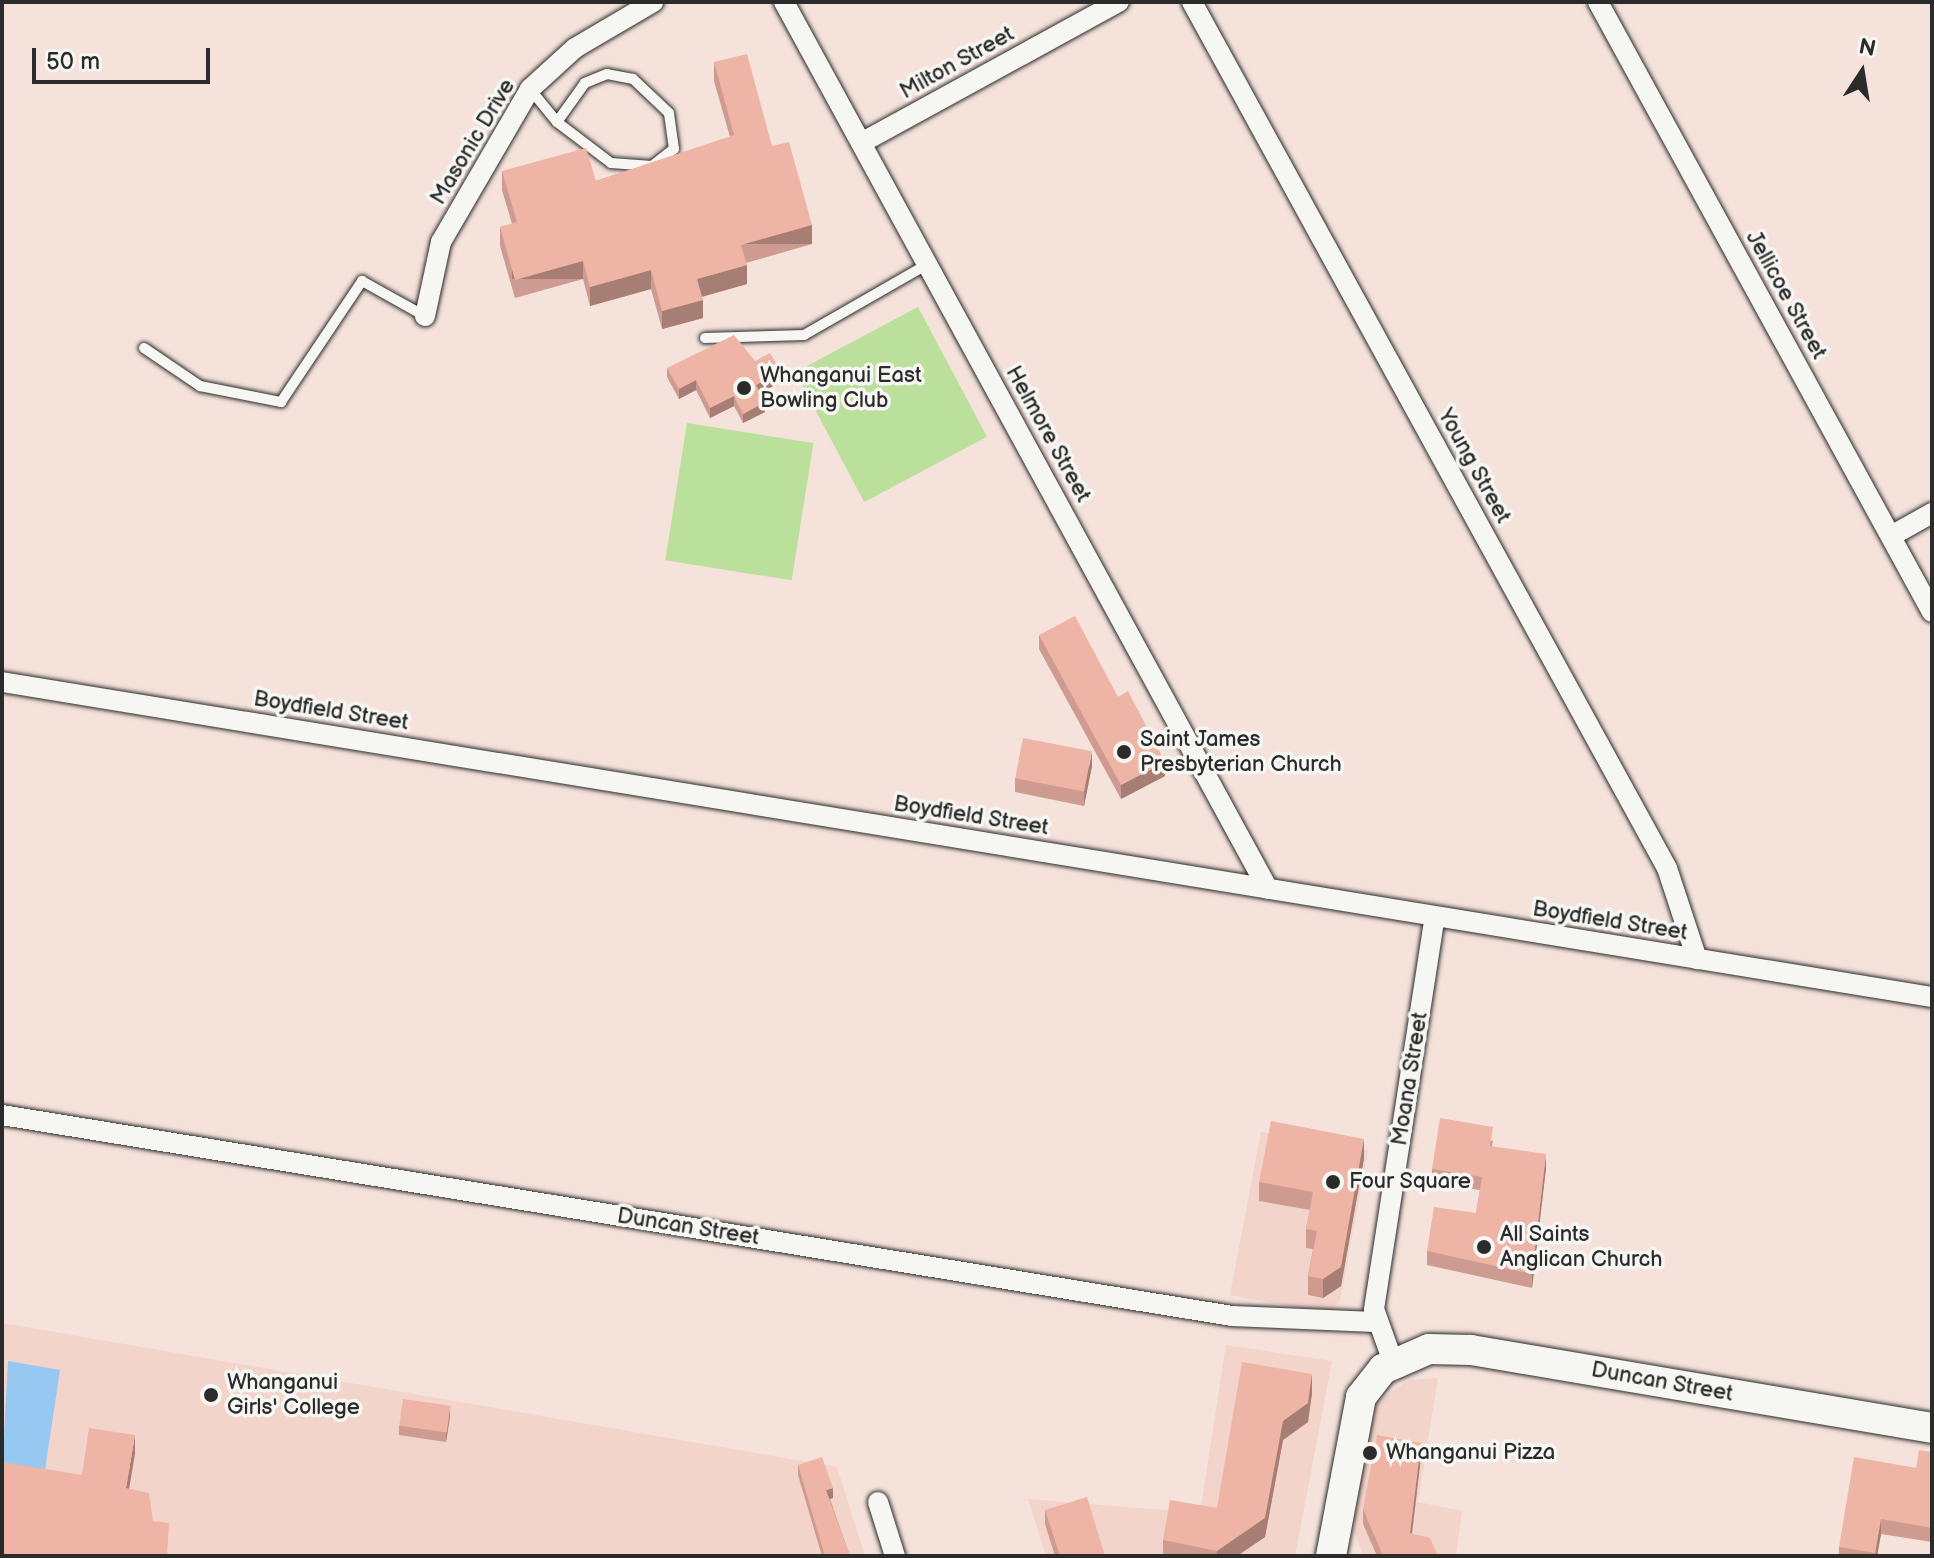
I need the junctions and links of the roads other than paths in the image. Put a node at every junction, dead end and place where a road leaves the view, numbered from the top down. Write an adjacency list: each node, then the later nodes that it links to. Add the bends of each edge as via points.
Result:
1 (653, 2): 6 (street, Masonic Drive, via 575,48)
2 (784, 2): 8 (street, Helmore Street)
3 (1119, 2): 8 (street, Milton Street)
4 (1192, 2): 19 (street, Young Street, via 1667,868)
5 (1598, 2): 14 (street, Jellicoe Street)
6 (530, 89): 7 (lane); 10 (street, Masonic Drive, via 441,242)
7 (557, 122): 7 (lane, via 611,163 652,166 674,149 669,113 652,90 620,76 585,83)
8 (861, 143): 9 (street, Helmore Street)
9 (928, 263): 11 (lane, via 804,335); 17 (street, Helmore Street)
10 (425, 316): 12 (lane, via 362,281 281,402 200,386)
11 (705, 338)
12 (144, 348)
13 (1932, 513): 14 (street)
14 (1891, 536): 15 (street, Jellicoe Street)
15 (1932, 612)
16 (2, 682): 17 (street, Boydfield Street)
17 (1268, 889): 18 (street, Boydfield Street)
18 (1435, 917): 19 (street, Boydfield Street); 22 (street, Moana Street)
19 (1697, 959): 20 (street, Boydfield Street)
20 (1932, 997)
21 (2, 1115): 22 (street, Duncan Street, via 1232,1316)
22 (1375, 1322): 23 (street)
23 (1393, 1362): 24 (main road, Duncan Street, via 1429,1349 1471,1350); 27 (main road, via 1368,1387 1355,1415)
24 (1932, 1428)
25 (878, 1502): 26 (street)
26 (895, 1556)
27 (1331, 1556)

